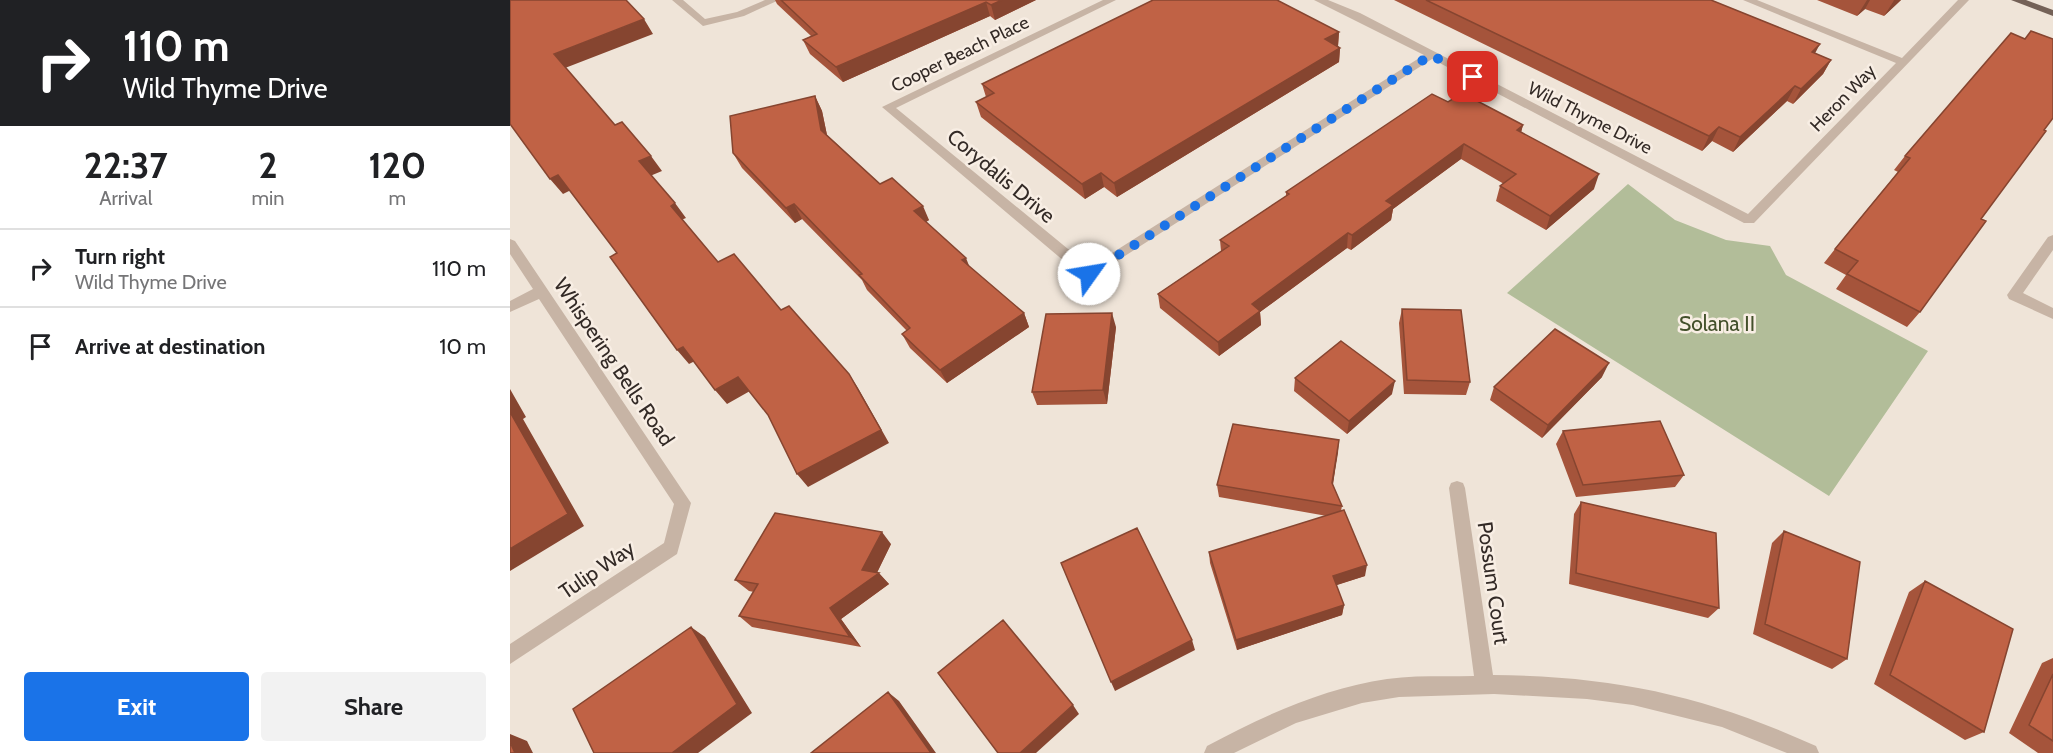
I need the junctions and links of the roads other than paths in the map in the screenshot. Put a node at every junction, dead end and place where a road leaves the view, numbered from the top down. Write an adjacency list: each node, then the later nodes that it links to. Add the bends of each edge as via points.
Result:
1 (677, 0): 2 (street, via 703,23)
2 (774, 0)
3 (1111, 0): 11 (street, Cooper Beach Place)
4 (1319, 0): 9 (street, Wild Thyme Drive)
5 (1748, 0): 10 (street)
6 (1964, 0): 10 (street, Heron Way)
7 (2016, 0): 8 (main road)
8 (2053, 13)
9 (1431, 55): 11 (street, Corydalis Drive, via 1089,274); 12 (street, Wild Thyme Drive)
10 (1903, 62): 12 (street, Heron Way)
11 (888, 107)
12 (1749, 220)
13 (2053, 240): 17 (street, via 2014,295)
14 (510, 244): 15 (street, Whispering Bells Road)
15 (542, 291): 16 (street); 19 (street, Whispering Bells Road)
16 (510, 307)
17 (2053, 314)
18 (1457, 488): 21 (street, Possum Court)
19 (683, 503): 20 (street, Tulip Way, via 670,548)
20 (510, 655)
21 (1485, 684): 22 (street, via 1384,689 1306,710); 23 (street, via 1588,688 1675,702 1782,739)
22 (1214, 753)
23 (1809, 753)

